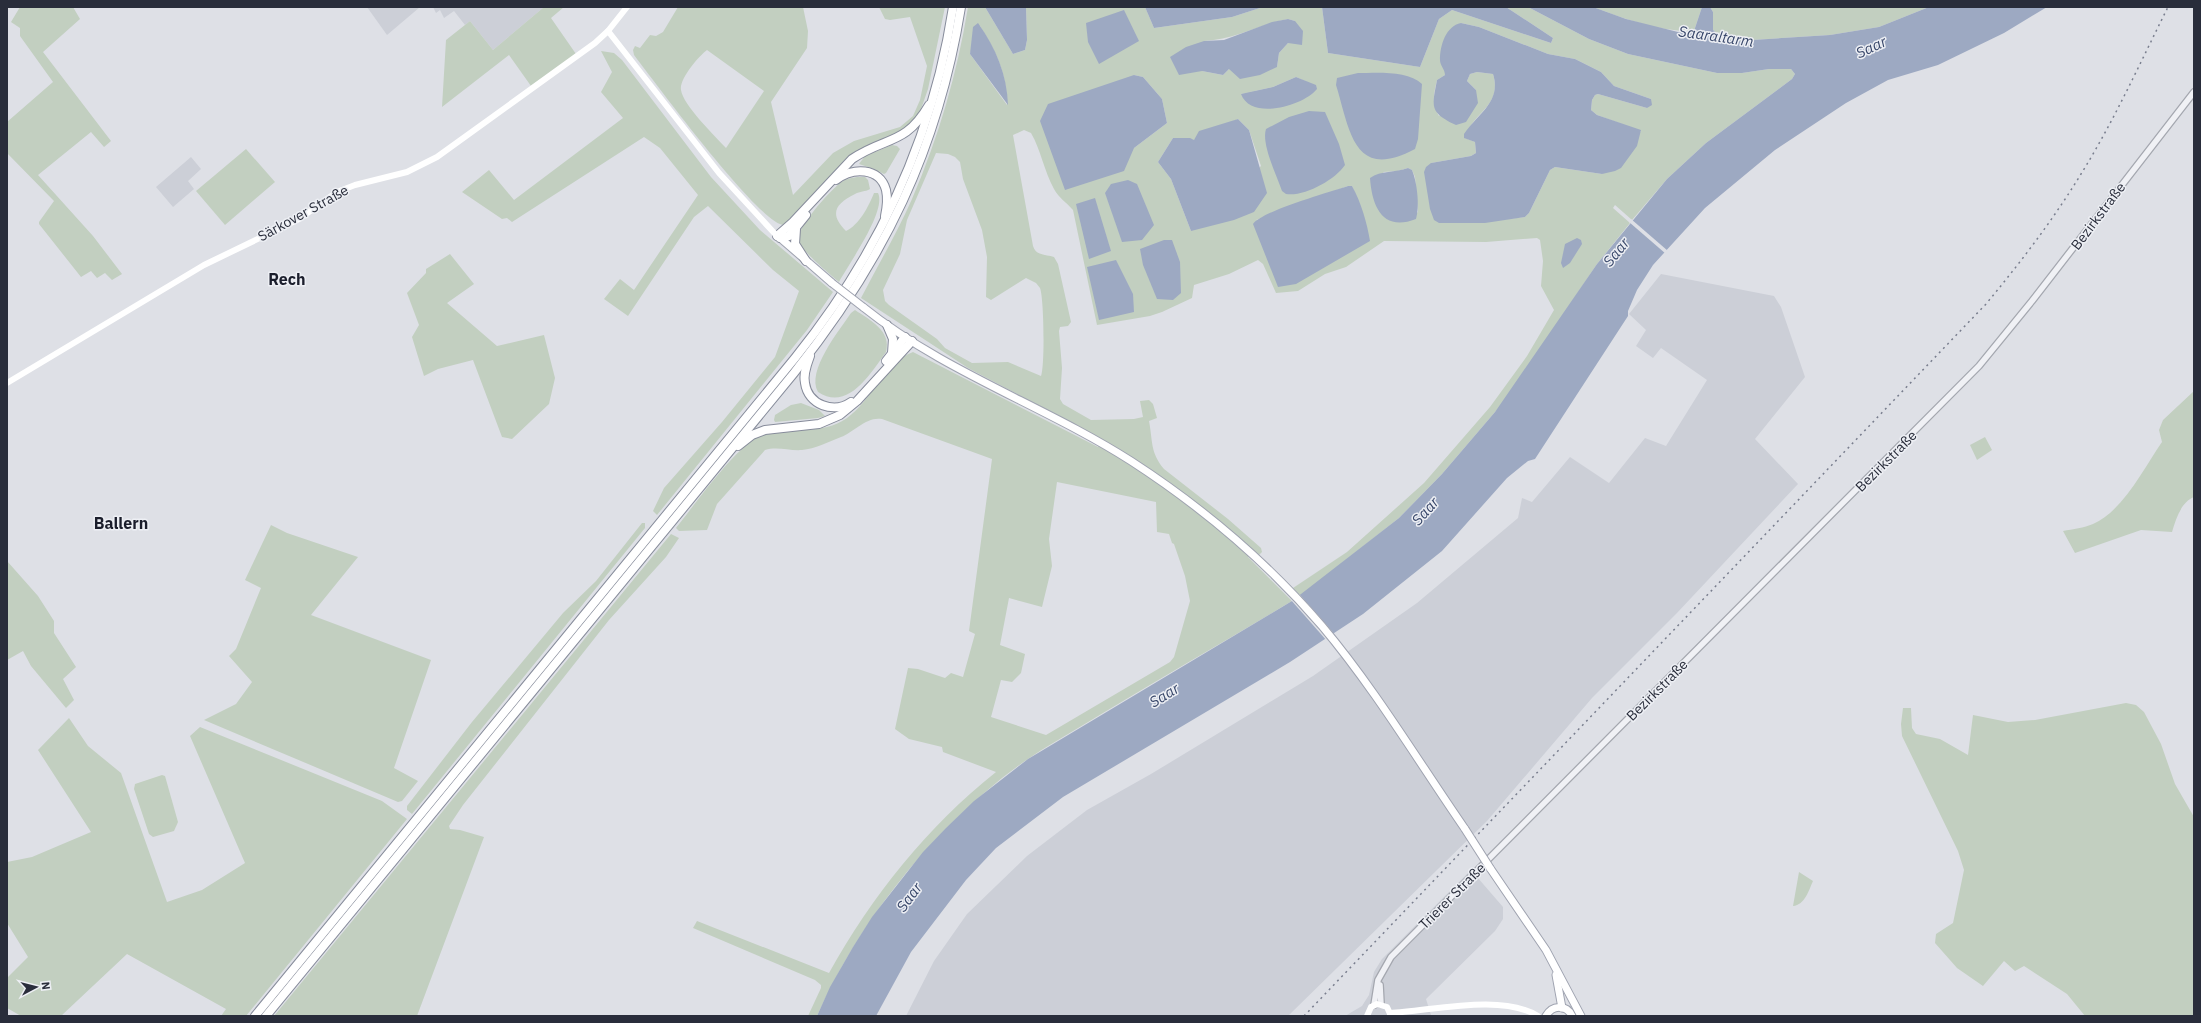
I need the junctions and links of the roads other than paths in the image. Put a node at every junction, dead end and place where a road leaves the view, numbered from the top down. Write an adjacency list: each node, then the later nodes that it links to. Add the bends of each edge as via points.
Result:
1 (627, 7): 4 (main road, Särkover Straße)
2 (953, 7): 5 (highway)
3 (961, 7): 13 (highway, via 941,102 906,196 863,278)
4 (608, 31): 9 (main road, via 719,173); 15 (main road, Särkover Straße, via 582,54 438,157 407,172 337,192 299,219 204,265)
5 (936, 90): 7 (highway, via 913,160); 9 (highway, via 922,116 909,131 852,159)
6 (2194, 92): 18 (street, Bezirkstraße, via 1979,366)
7 (884, 225): 8 (highway, via 887,199 885,187 874,175 856,171 844,174 836,181); 17 (highway, via 857,272 824,321)
8 (796, 229): 9 (highway, via 789,236); 10 (highway, via 795,244)
9 (779, 237): 10 (main road)
10 (806, 261): 11 (main road, bridge)
11 (887, 325): 12 (main road); 14 (highway, via 893,339)
12 (908, 339): 14 (highway); 16 (highway, via 857,401 840,415 814,425 764,430 752,435); 20 (main road, bridge, via 1100,442 1168,486 1251,553 1322,626 1363,680)
13 (811, 352): 14 (highway, via 805,376 807,392 817,403 835,408 844,406 854,399); 16 (highway)
14 (892, 353)
15 (7, 383)
16 (727, 454): 17 (highway)
17 (670, 516): 19 (highway)
18 (1523, 823): 21 (street, Trierer Straße, via 1391,957)
19 (411, 832): 29 (highway); 31 (highway)
20 (1549, 956): 24 (main road, via 1558,988); 35 (main road)
21 (1383, 971): 22 (street, Trierer Straße); 23 (street, Trierer Straße, via 1378,980)
22 (1381, 1004): 23 (main road); 27 (main road, via 1387,1007)
23 (1374, 1005): 30 (main road)
24 (1560, 1007): 28 (main road); 34 (main road, via 1568,1010)
25 (1424, 1010): 26 (main road, via 1478,1004 1511,1007); 27 (main road); 32 (main road)
26 (1529, 1012): 28 (main road); 33 (main road)
27 (1391, 1014)
28 (1546, 1014)
29 (256, 1015)
30 (1366, 1015)
31 (266, 1016)
32 (1401, 1016)
33 (1538, 1016)
34 (1572, 1016)
35 (1581, 1016)

